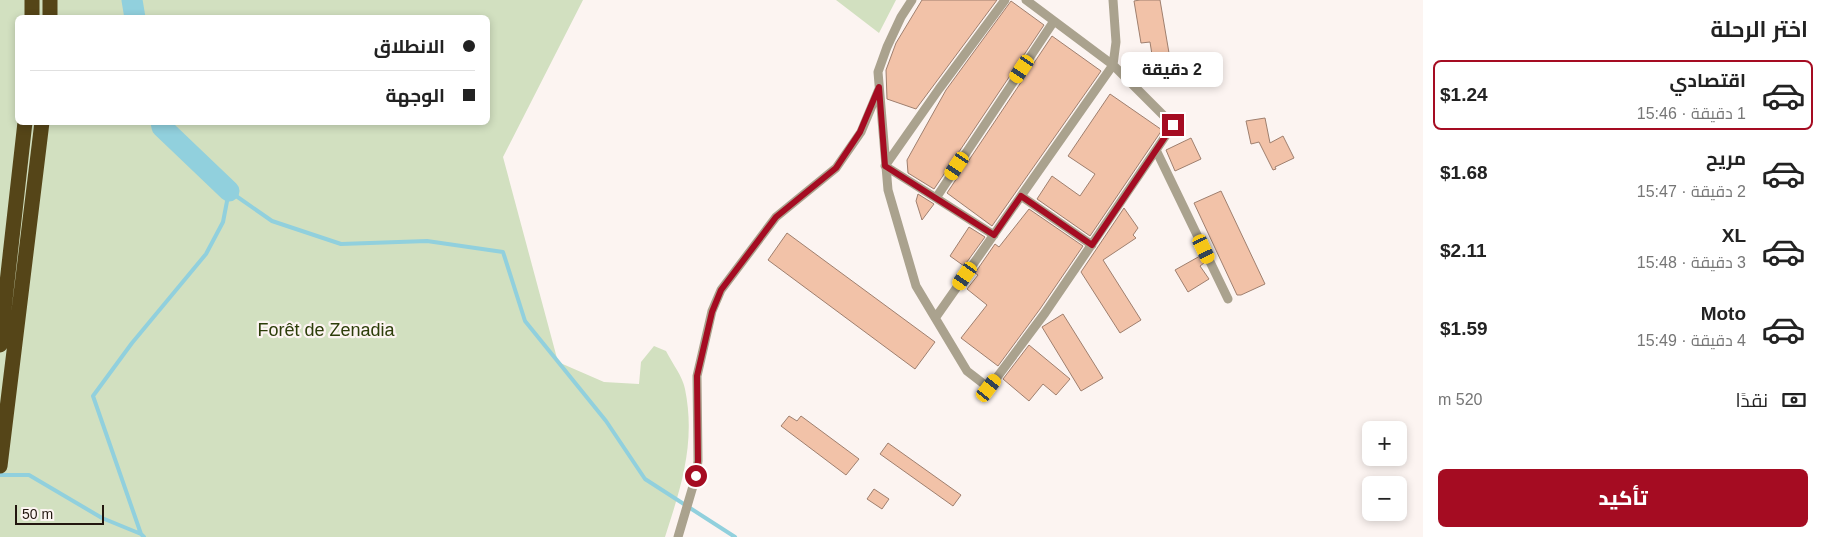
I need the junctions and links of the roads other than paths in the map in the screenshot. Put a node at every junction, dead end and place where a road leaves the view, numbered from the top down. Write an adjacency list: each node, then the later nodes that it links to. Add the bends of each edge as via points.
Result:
1 (32, 0): 7 (highway)
2 (50, 0): 8 (highway)
3 (912, 0): 11 (street, via 887,47 878,72)
4 (1005, 0): 15 (street)
5 (1026, 0): 9 (street)
6 (1112, 0): 10 (street, via 1116,42)
7 (32, 15)
8 (50, 15)
9 (1054, 21): 10 (street); 17 (street)
10 (1113, 65): 14 (street, via 1173,125); 16 (street)
11 (879, 87): 15 (street); 24 (street, via 860,132 836,168 776,217 721,290 712,312 697,376 698,461)
12 (25, 125): 22 (highway)
13 (42, 125): 23 (highway)
14 (1156, 150): 19 (street); 20 (street)
15 (885, 166): 17 (street); 21 (street, via 888,190 916,286)
16 (1021, 196): 18 (street); 19 (street)
17 (936, 198): 18 (street)
18 (994, 235): 21 (street)
19 (1092, 245): 21 (street, via 989,388 967,371)
20 (1228, 299)
21 (936, 317)
22 (0, 345)
23 (0, 466)
24 (678, 537)

